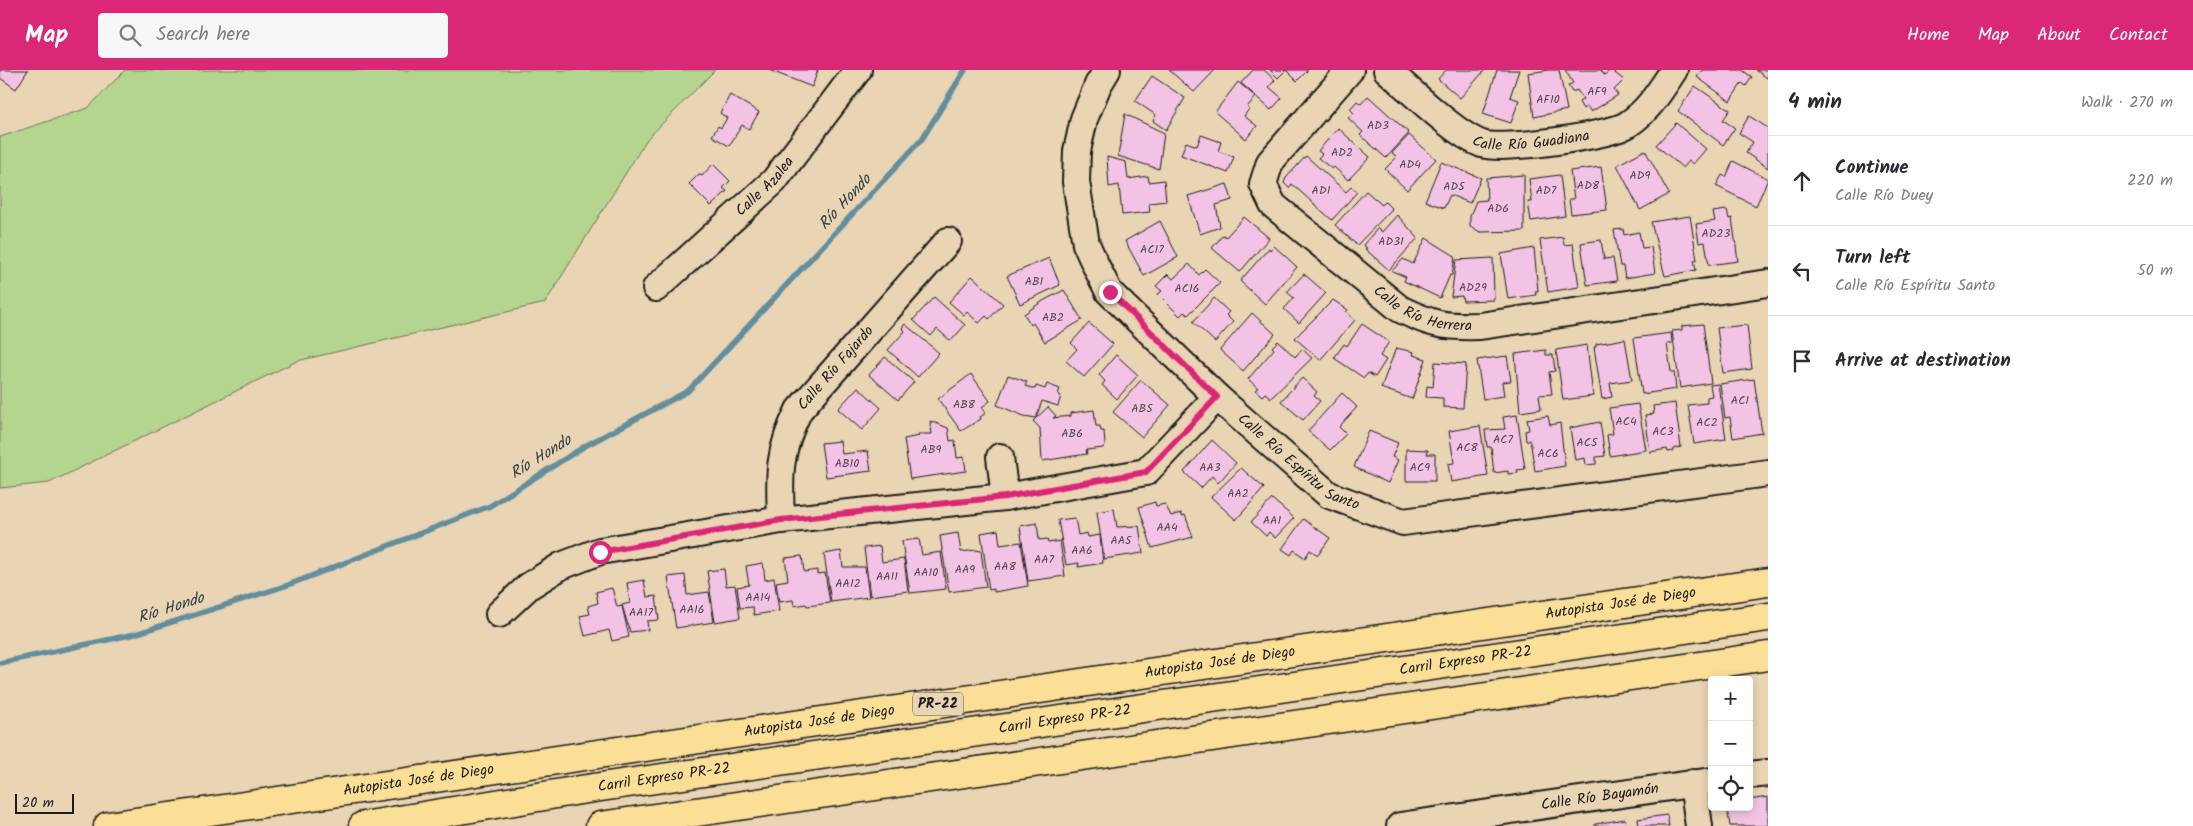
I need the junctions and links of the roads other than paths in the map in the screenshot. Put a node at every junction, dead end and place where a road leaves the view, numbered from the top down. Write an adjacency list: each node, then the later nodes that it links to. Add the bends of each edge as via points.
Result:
1 (858, 70): 8 (street, Calle Azalea, via 774,181)
2 (1107, 70): 9 (street, Calle Río Espíritu Santo, via 1084,119 1077,151 1076,182 1086,244 1110,292)
3 (1350, 70): 7 (street, Calle Río Herrera, via 1270,162 1263,184 1273,205 1400,309 1448,327 1480,326)
4 (1386, 70): 5 (street, Calle Río Guadiana, via 1467,137 1484,144 1502,146 1626,126 1647,110)
5 (1674, 70)
6 (948, 241): 13 (street, Calle Río Fajardo, via 799,410 789,430 779,468)
7 (1768, 283)
8 (656, 288)
9 (1217, 397): 11 (street, Calle Río Espíritu Santo, via 1329,494 1403,522); 12 (street, via 1146,472)
10 (1000, 457): 12 (street)
11 (1768, 473)
12 (1005, 497): 13 (street)
13 (781, 520): 15 (street, via 600,552 561,566 529,586)
14 (1768, 582): 21 (highway, Autopista José de Diego / PR-22)
15 (500, 614)
16 (1768, 617): 22 (highway, Carril Expreso PR-22, via 580,790)
17 (1768, 656): 23 (highway)
18 (1768, 773): 19 (street)
19 (1753, 775)
20 (1702, 782): 24 (street, Calle Río Bayamón); 25 (street)
21 (108, 826)
22 (363, 826)
23 (600, 826)
24 (1400, 826)
25 (1699, 826)

